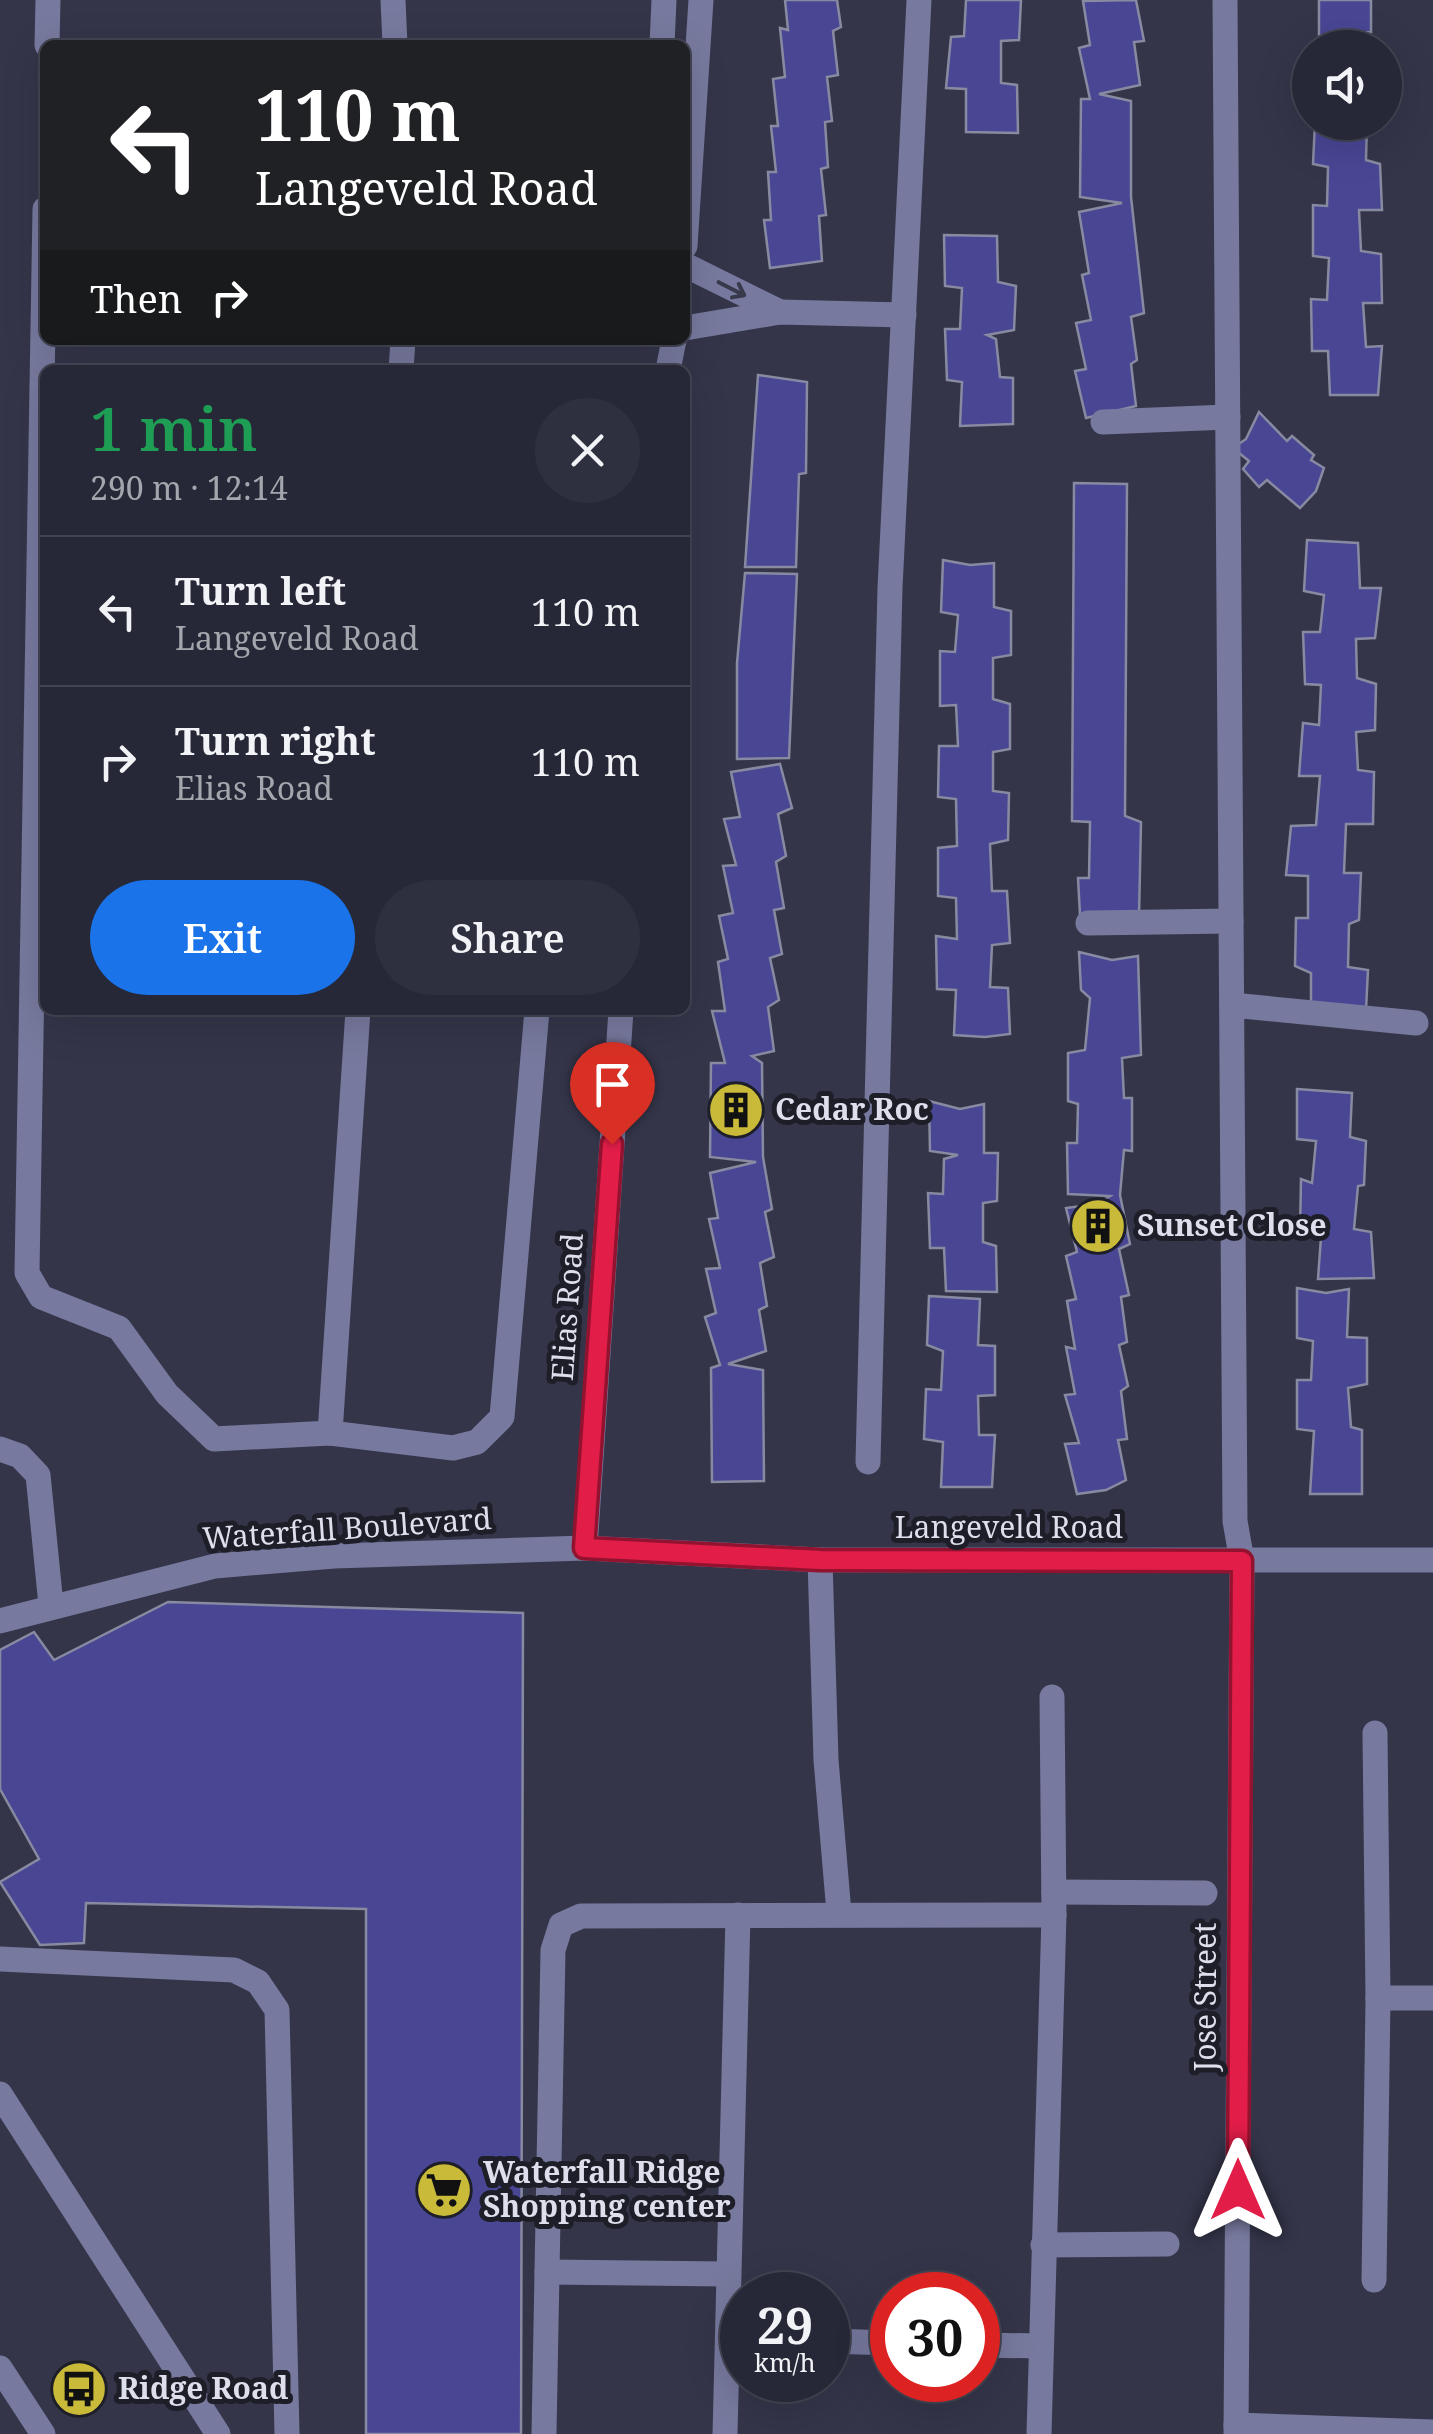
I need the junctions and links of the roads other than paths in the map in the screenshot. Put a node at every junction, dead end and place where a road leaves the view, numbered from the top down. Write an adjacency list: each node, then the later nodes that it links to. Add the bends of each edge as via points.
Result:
1 (48, 0): 7 (street)
2 (393, 0): 8 (street)
3 (664, 0): 9 (street)
4 (702, 0): 10 (street)
5 (920, 0): 13 (street)
6 (1225, 0): 15 (street, Jose Street)
7 (47, 40)
8 (395, 40)
9 (662, 40)
10 (690, 174)
11 (690, 267): 12 (street, one-way to 12)
12 (780, 312): 13 (street); 14 (street)
13 (904, 314): 27 (street, via 890,588)
14 (690, 327)
15 (1228, 417): 16 (street); 18 (street, Jose Street)
16 (1103, 422)
17 (40, 871): 25 (street, via 28,1273 41,1297 119,1328 167,1394 214,1438)
18 (1231, 921): 19 (street); 20 (street, Jose Street)
19 (1088, 922)
20 (1232, 1005): 24 (street); 31 (street, Jose Street, via 1235,1521)
21 (358, 1015): 25 (street)
22 (537, 1015): 25 (street, via 502,1417 476,1442 454,1448)
23 (620, 1015): 28 (street, Elias Road)
24 (1416, 1023)
25 (330, 1433)
26 (0, 1449): 32 (street, via 20,1456 38,1476)
27 (868, 1462)
28 (584, 1548): 29 (street, Langeveld Road); 32 (street, Waterfall Boulevard, via 215,1566)
29 (820, 1560): 31 (street, Langeveld Road); 38 (street)
30 (1433, 1560): 31 (street, Langeveld Road)
31 (1242, 1561): 54 (street, Jose Street)
32 (50, 1605): 33 (street, Waterfall Boulevard)
33 (0, 1622)
34 (1052, 1697): 37 (street)
35 (1375, 1733): 41 (street)
36 (1205, 1894): 37 (street)
37 (1054, 1904): 38 (street); 45 (street)
38 (839, 1913): 39 (street)
39 (738, 1914): 46 (street, via 571,1917 556,1932); 47 (street)
40 (0, 1959): 58 (street, via 234,1970 258,1982 277,2010)
41 (1378, 1998): 42 (street); 49 (street)
42 (1433, 1998)
43 (0, 2094): 57 (street)
44 (1167, 2244): 45 (street)
45 (1042, 2245): 51 (street)
46 (547, 2272): 48 (street); 59 (street)
47 (728, 2272)
48 (720, 2274)
49 (1374, 2280)
50 (1000, 2345): 51 (street)
51 (1041, 2346): 61 (street)
52 (0, 2368): 56 (street)
53 (729, 2402): 60 (street)
54 (1236, 2430): 55 (street)
55 (1433, 2432)
56 (42, 2434)
57 (218, 2434)
58 (287, 2434)
59 (544, 2434)
60 (726, 2434)
61 (1040, 2434)

